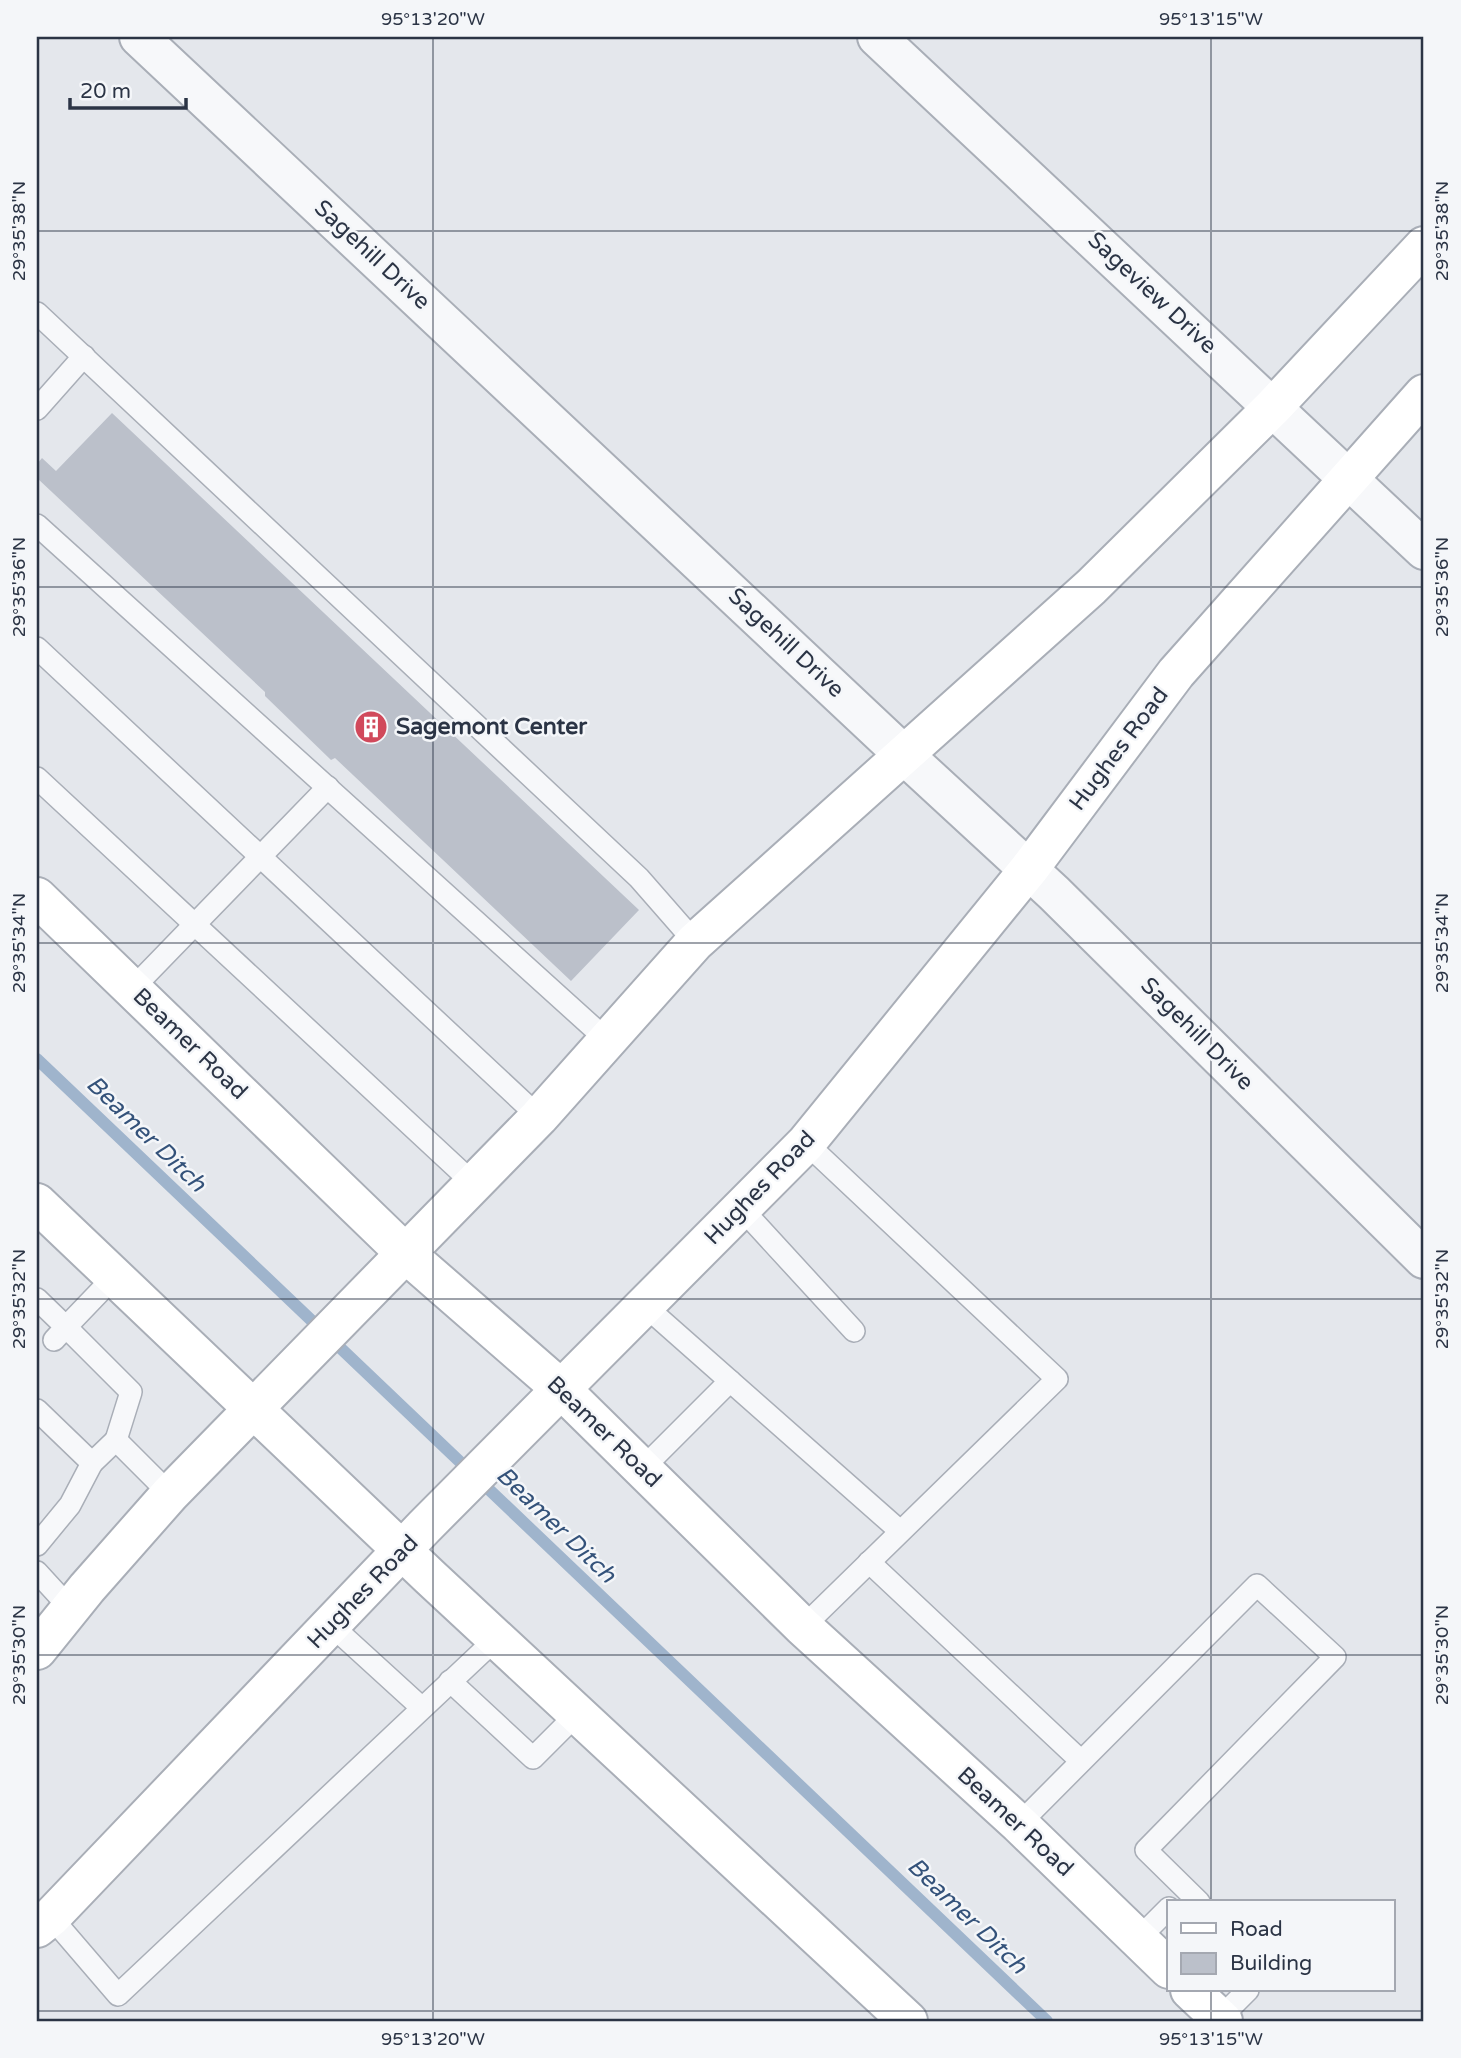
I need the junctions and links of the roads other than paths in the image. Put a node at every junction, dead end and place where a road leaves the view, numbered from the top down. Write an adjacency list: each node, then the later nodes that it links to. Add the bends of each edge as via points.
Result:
1 (139, 37): 13 (street, Sagehill Drive)
2 (877, 37): 7 (street, Sageview Drive)
3 (1424, 246): 7 (main road)
4 (37, 313): 5 (lane)
5 (84, 356): 8 (lane); 20 (lane, via 639,878)
6 (1424, 394): 9 (main road, Hughes Road)
7 (1273, 407): 9 (street, Sageview Drive); 13 (main road, via 1091,587)
8 (37, 409)
9 (1349, 478): 11 (street, Sageview Drive); 17 (main road, Hughes Road, via 1176,673)
10 (37, 525): 15 (lane)
11 (1424, 550)
12 (37, 648): 16 (lane)
13 (903, 754): 17 (street, Sagehill Drive); 20 (main road)
14 (37, 778): 19 (lane)
15 (328, 787): 16 (lane); 22 (lane)
16 (261, 856): 19 (lane); 23 (lane)
17 (1029, 869): 24 (main road, Hughes Road); 28 (street, Sagehill Drive)
18 (37, 897): 21 (main road, Beamer Road)
19 (195, 924): 21 (lane); 25 (lane)
20 (695, 942): 22 (main road)
21 (133, 988): 29 (main road, Beamer Road)
22 (608, 1041): 23 (main road)
23 (539, 1117): 25 (main road)
24 (806, 1143): 27 (main road, Hughes Road); 43 (lane, via 1057,1379)
25 (474, 1184): 29 (main road)
26 (37, 1203): 30 (main road)
27 (741, 1208): 32 (main road, Hughes Road); 33 (lane)
28 (1424, 1258)
29 (394, 1264): 36 (main road, Beamer Road); 38 (main road)
30 (114, 1277): 34 (lane); 38 (main road)
31 (37, 1298): 34 (lane)
32 (644, 1305): 35 (lane); 36 (main road, Hughes Road)
33 (854, 1331)
34 (60, 1333): 39 (lane, via 131,1392)
35 (730, 1381): 41 (lane); 43 (lane)
36 (547, 1402): 41 (main road, Beamer Road); 44 (main road, Hughes Road)
37 (46, 1408): 40 (lane)
38 (252, 1409): 42 (main road); 44 (main road)
39 (116, 1440): 40 (lane); 42 (lane)
40 (92, 1463): 45 (lane, via 70,1505)
41 (642, 1468): 50 (main road, Beamer Road)
42 (170, 1493): 48 (main road)
43 (900, 1531): 46 (lane)
44 (413, 1538): 49 (main road, Hughes Road); 51 (main road)
45 (37, 1545)
46 (869, 1562): 50 (lane); 56 (lane)
47 (37, 1573): 48 (lane)
48 (70, 1608): 52 (main road)
49 (331, 1625): 54 (lane); 60 (main road, Hughes Road)
50 (803, 1627): 57 (main road, Beamer Road)
51 (497, 1638): 53 (lane); 55 (main road)
52 (37, 1650)
53 (450, 1681): 54 (lane); 55 (lane, via 533,1758)
54 (422, 1708): 60 (lane, via 118,1995)
55 (578, 1713): 66 (main road)
56 (1081, 1761): 57 (lane); 58 (lane, via 1257,1585 1335,1657 1146,1850)
57 (1019, 1824): 61 (main road, Beamer Road)
58 (1187, 1898)
59 (1167, 1911): 61 (lane)
60 (44, 1923)
61 (1138, 1939): 62 (main road, Beamer Road)
62 (1167, 1967)
63 (1192, 1992): 65 (main road)
64 (1246, 1992): 65 (lane)
65 (1221, 2020)
66 (908, 2021)

